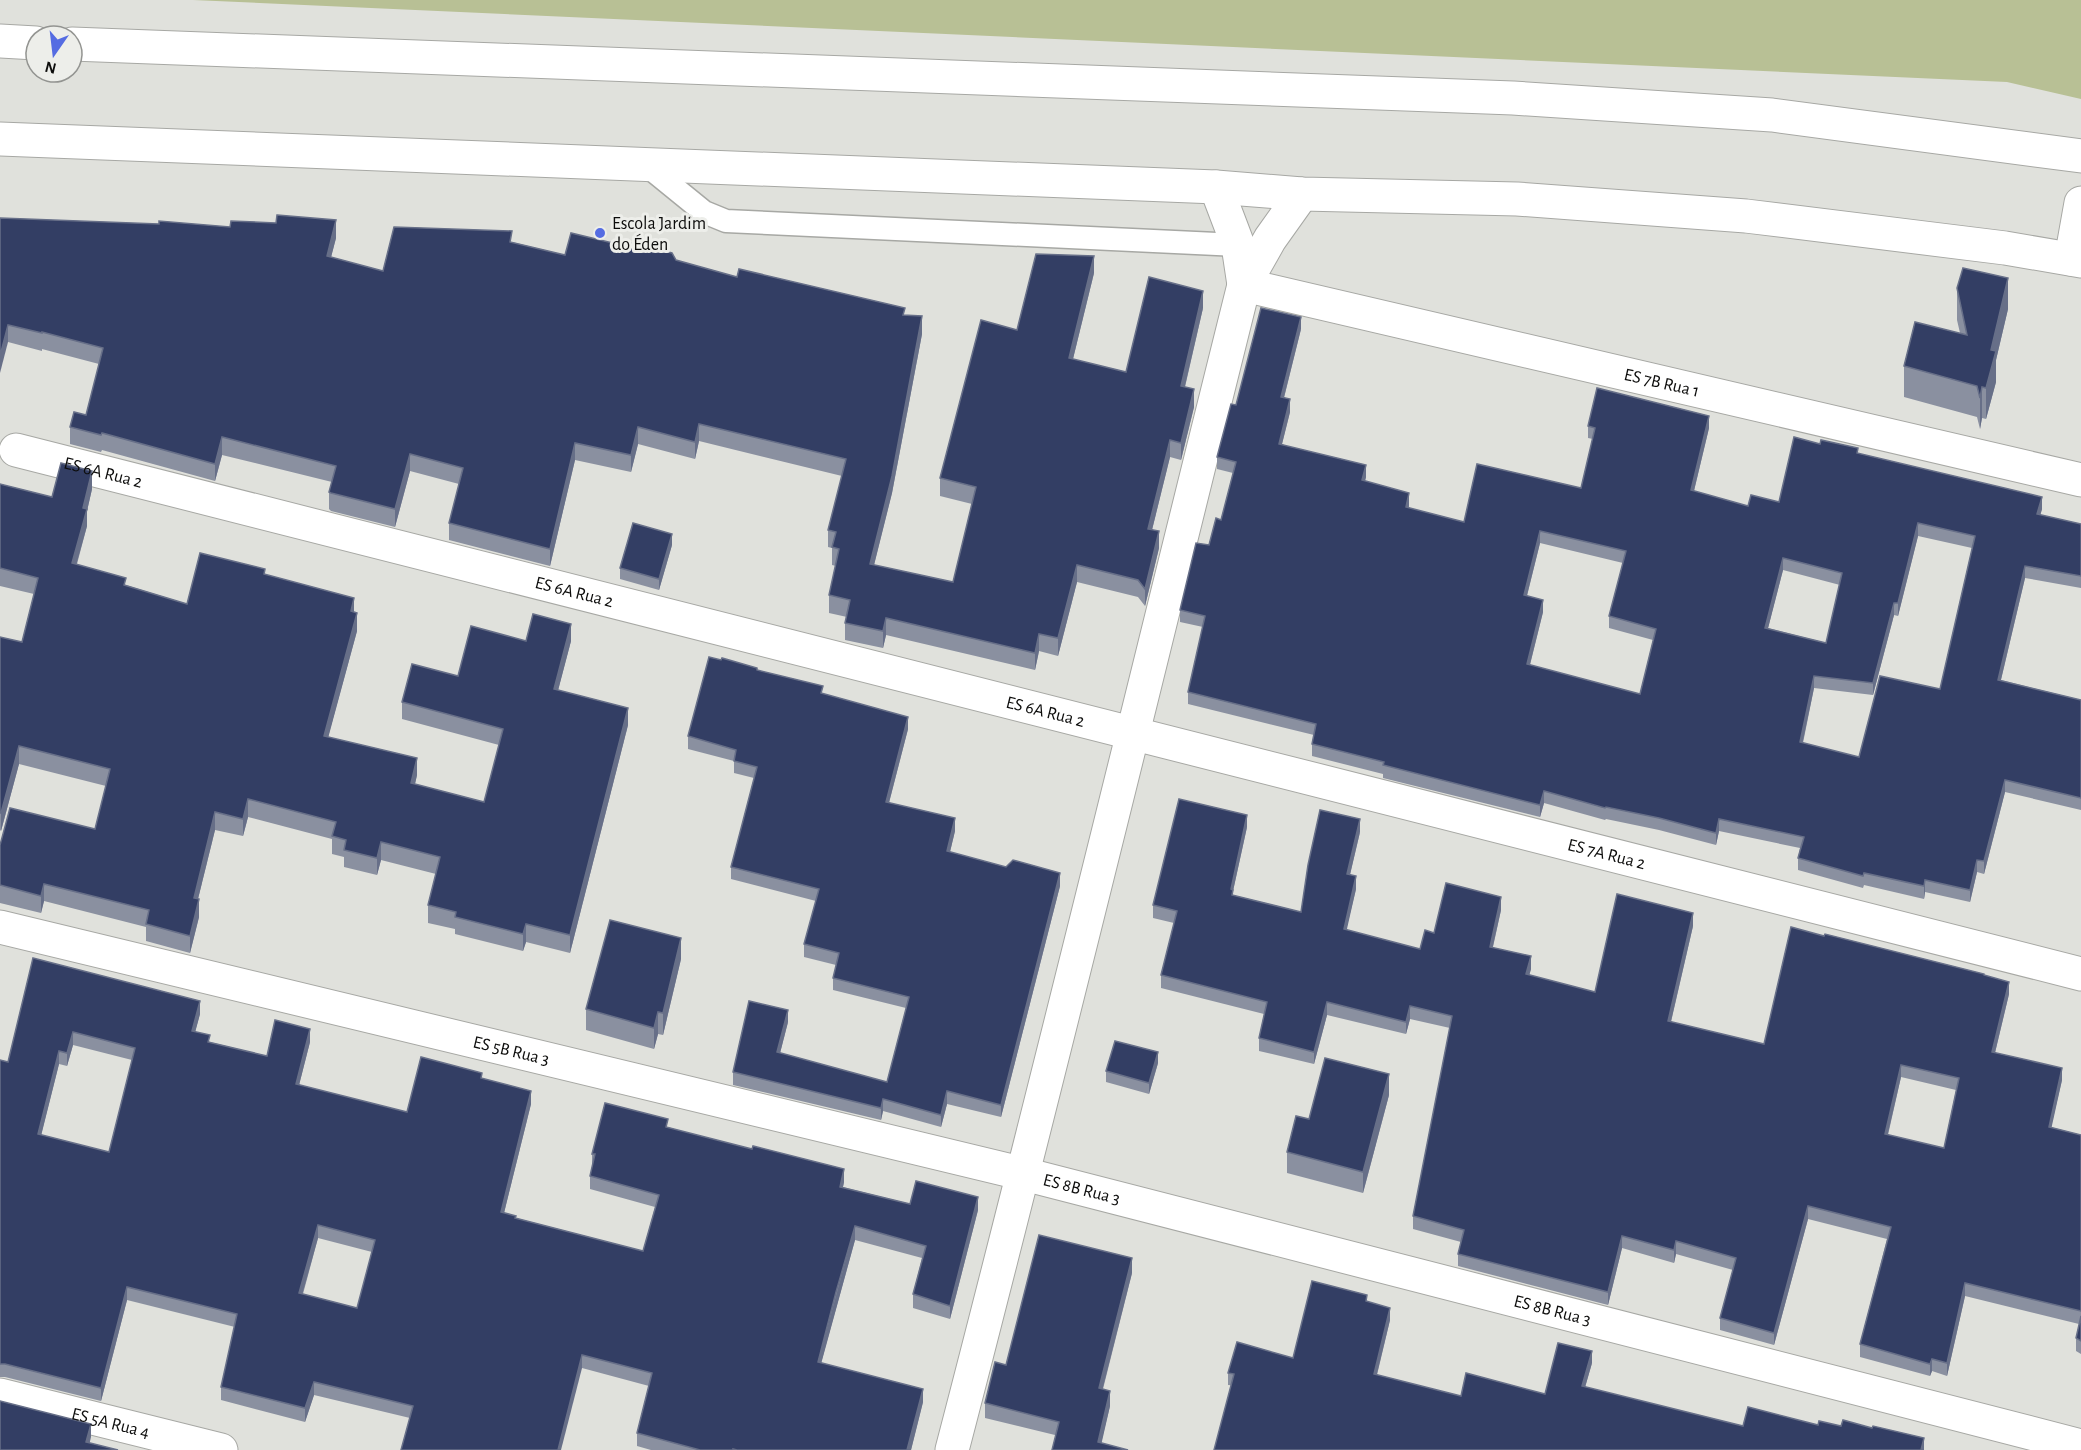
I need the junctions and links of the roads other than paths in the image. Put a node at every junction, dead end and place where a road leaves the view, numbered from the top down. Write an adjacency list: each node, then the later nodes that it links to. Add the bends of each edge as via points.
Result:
1 (0, 41): 2 (street)
2 (24, 42)
3 (84, 44): 5 (street, via 1513,98 1772,115)
4 (0, 139): 6 (street)
5 (2081, 156)
6 (645, 164): 7 (street); 10 (lane, via 704,212 726,220)
7 (1216, 187): 8 (street); 10 (street)
8 (1302, 194): 11 (street, via 1517,199 1746,216); 12 (street)
9 (2081, 203): 11 (street)
10 (1238, 245): 12 (street)
11 (2076, 260)
12 (1244, 285): 14 (street, ES 7B Rua 1); 15 (street)
13 (16, 450): 15 (street, ES 6A Rua 2)
14 (2081, 480)
15 (1131, 734): 17 (street, ES 7A Rua 2); 18 (street)
16 (0, 927): 18 (street, ES 5B Rua 3)
17 (2081, 974)
18 (1024, 1174): 20 (street, ES 8B Rua 3); 22 (street)
19 (0, 1395): 21 (street, ES 5A Rua 4)
20 (2081, 1446)
21 (221, 1450)
22 (952, 1450)

